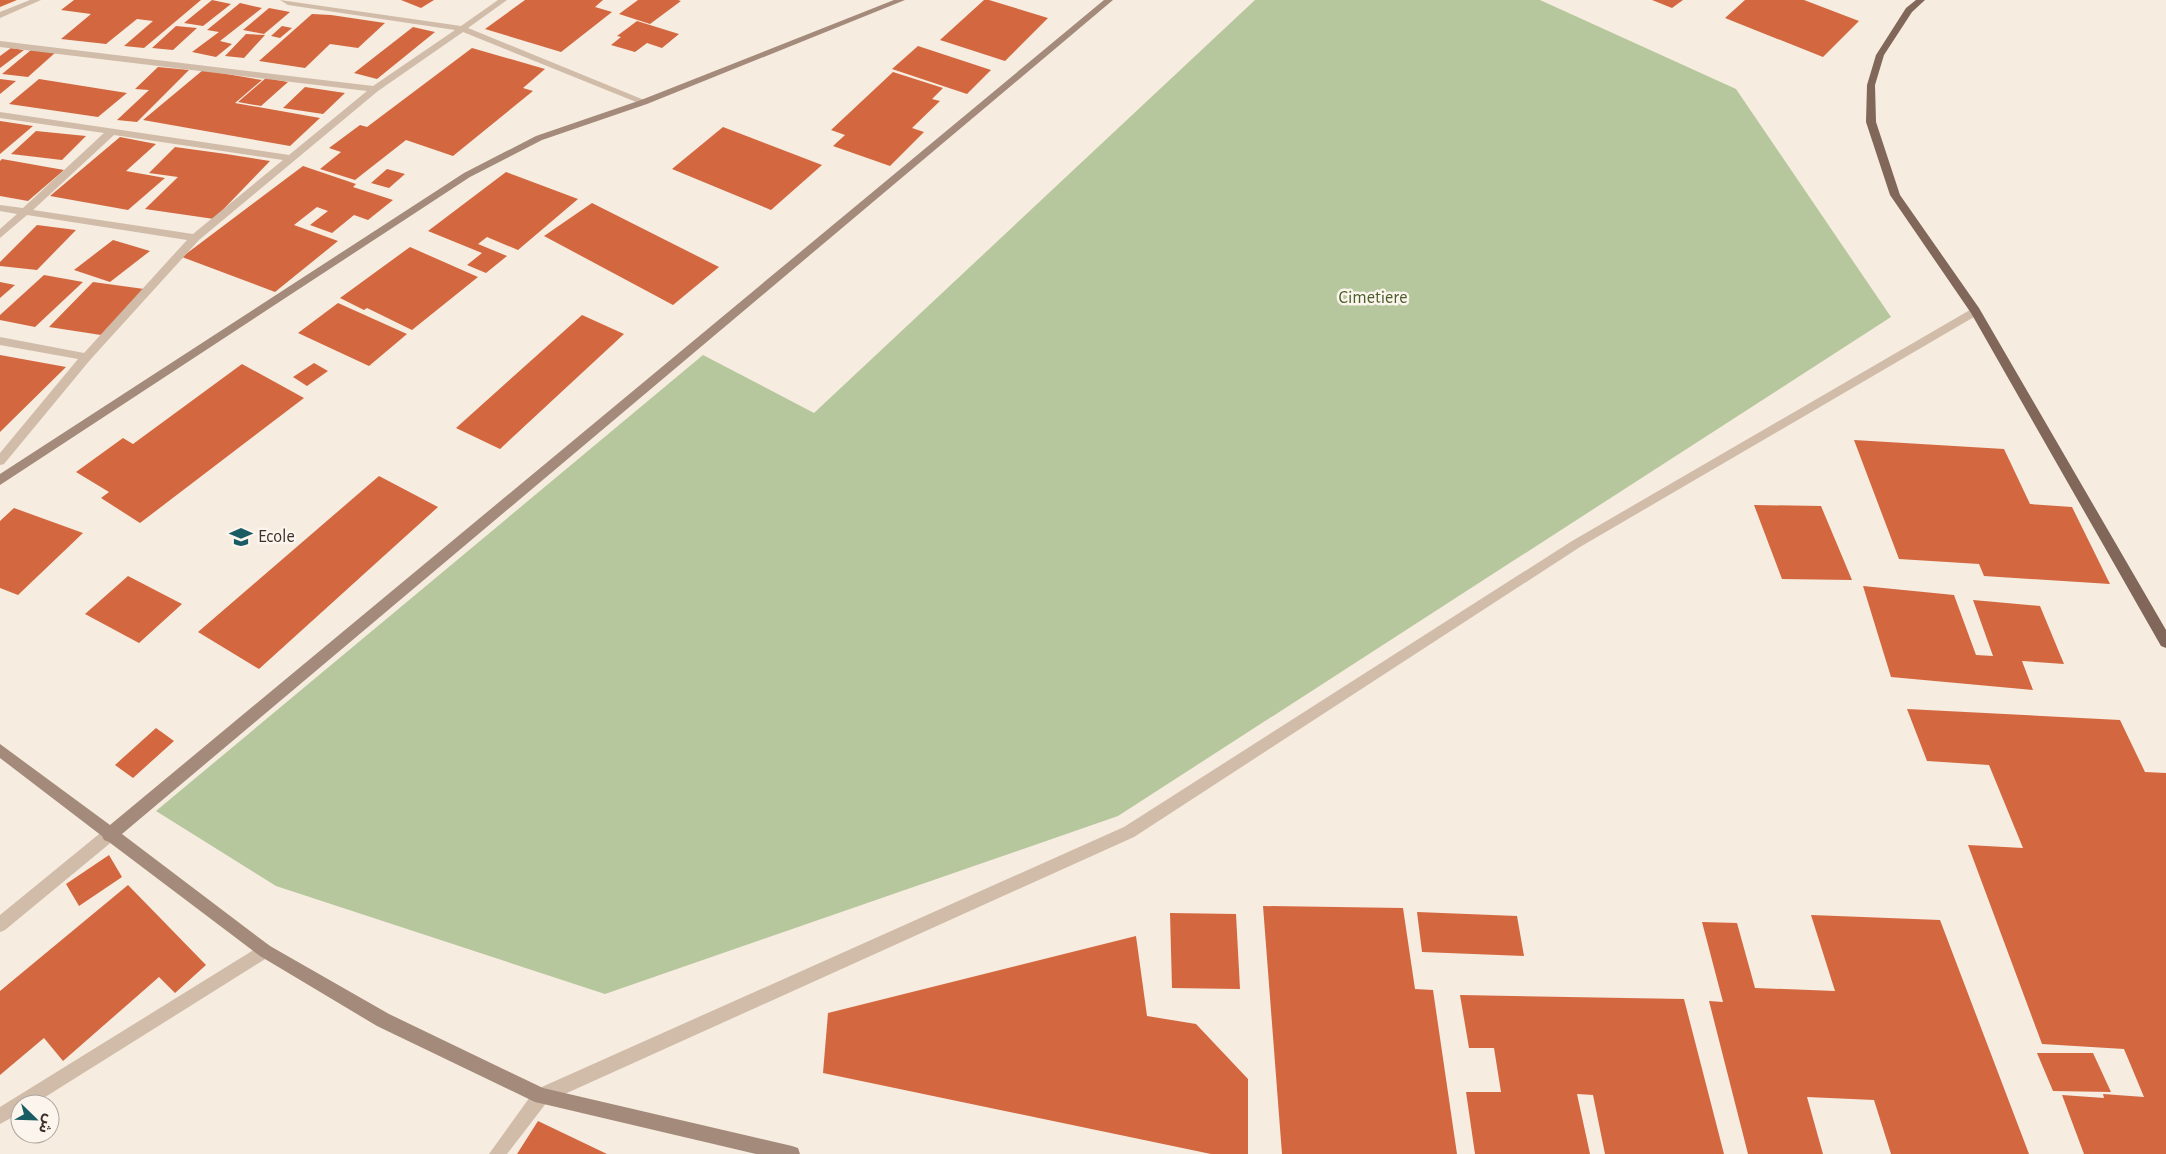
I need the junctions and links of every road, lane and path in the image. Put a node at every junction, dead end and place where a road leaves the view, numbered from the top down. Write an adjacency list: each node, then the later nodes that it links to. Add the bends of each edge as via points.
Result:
1 (37, 0): 7 (street)
2 (284, 0): 8 (street)
3 (503, 0): 8 (street)
4 (900, 0): 11 (main road)
5 (1921, 0): 19 (main road, via 1909,10 1880,55 1871,85 1871,122 1895,196)
6 (1105, 1): 26 (main road)
7 (0, 15)
8 (460, 28): 10 (street); 11 (street)
9 (0, 44): 10 (street)
10 (375, 89): 14 (street)
11 (644, 102): 23 (main road, via 539,138 467,175)
12 (0, 115): 13 (street)
13 (110, 132): 14 (street); 16 (street)
14 (290, 158): 18 (street)
15 (0, 208): 16 (street)
16 (26, 212): 17 (street); 18 (street)
17 (0, 235)
18 (195, 238): 21 (street)
19 (1975, 311): 24 (main road); 29 (street, via 1576,544 1129,832)
20 (0, 341): 21 (street)
21 (86, 357): 22 (street)
22 (0, 461)
23 (0, 480)
24 (2166, 642)
25 (0, 750): 26 (main road)
26 (109, 835): 27 (street); 28 (main road)
27 (0, 925)
28 (265, 951): 29 (main road, via 383,1020); 30 (street)
29 (541, 1096): 31 (street); 32 (main road)
30 (0, 1116)
31 (497, 1154)
32 (792, 1154)

